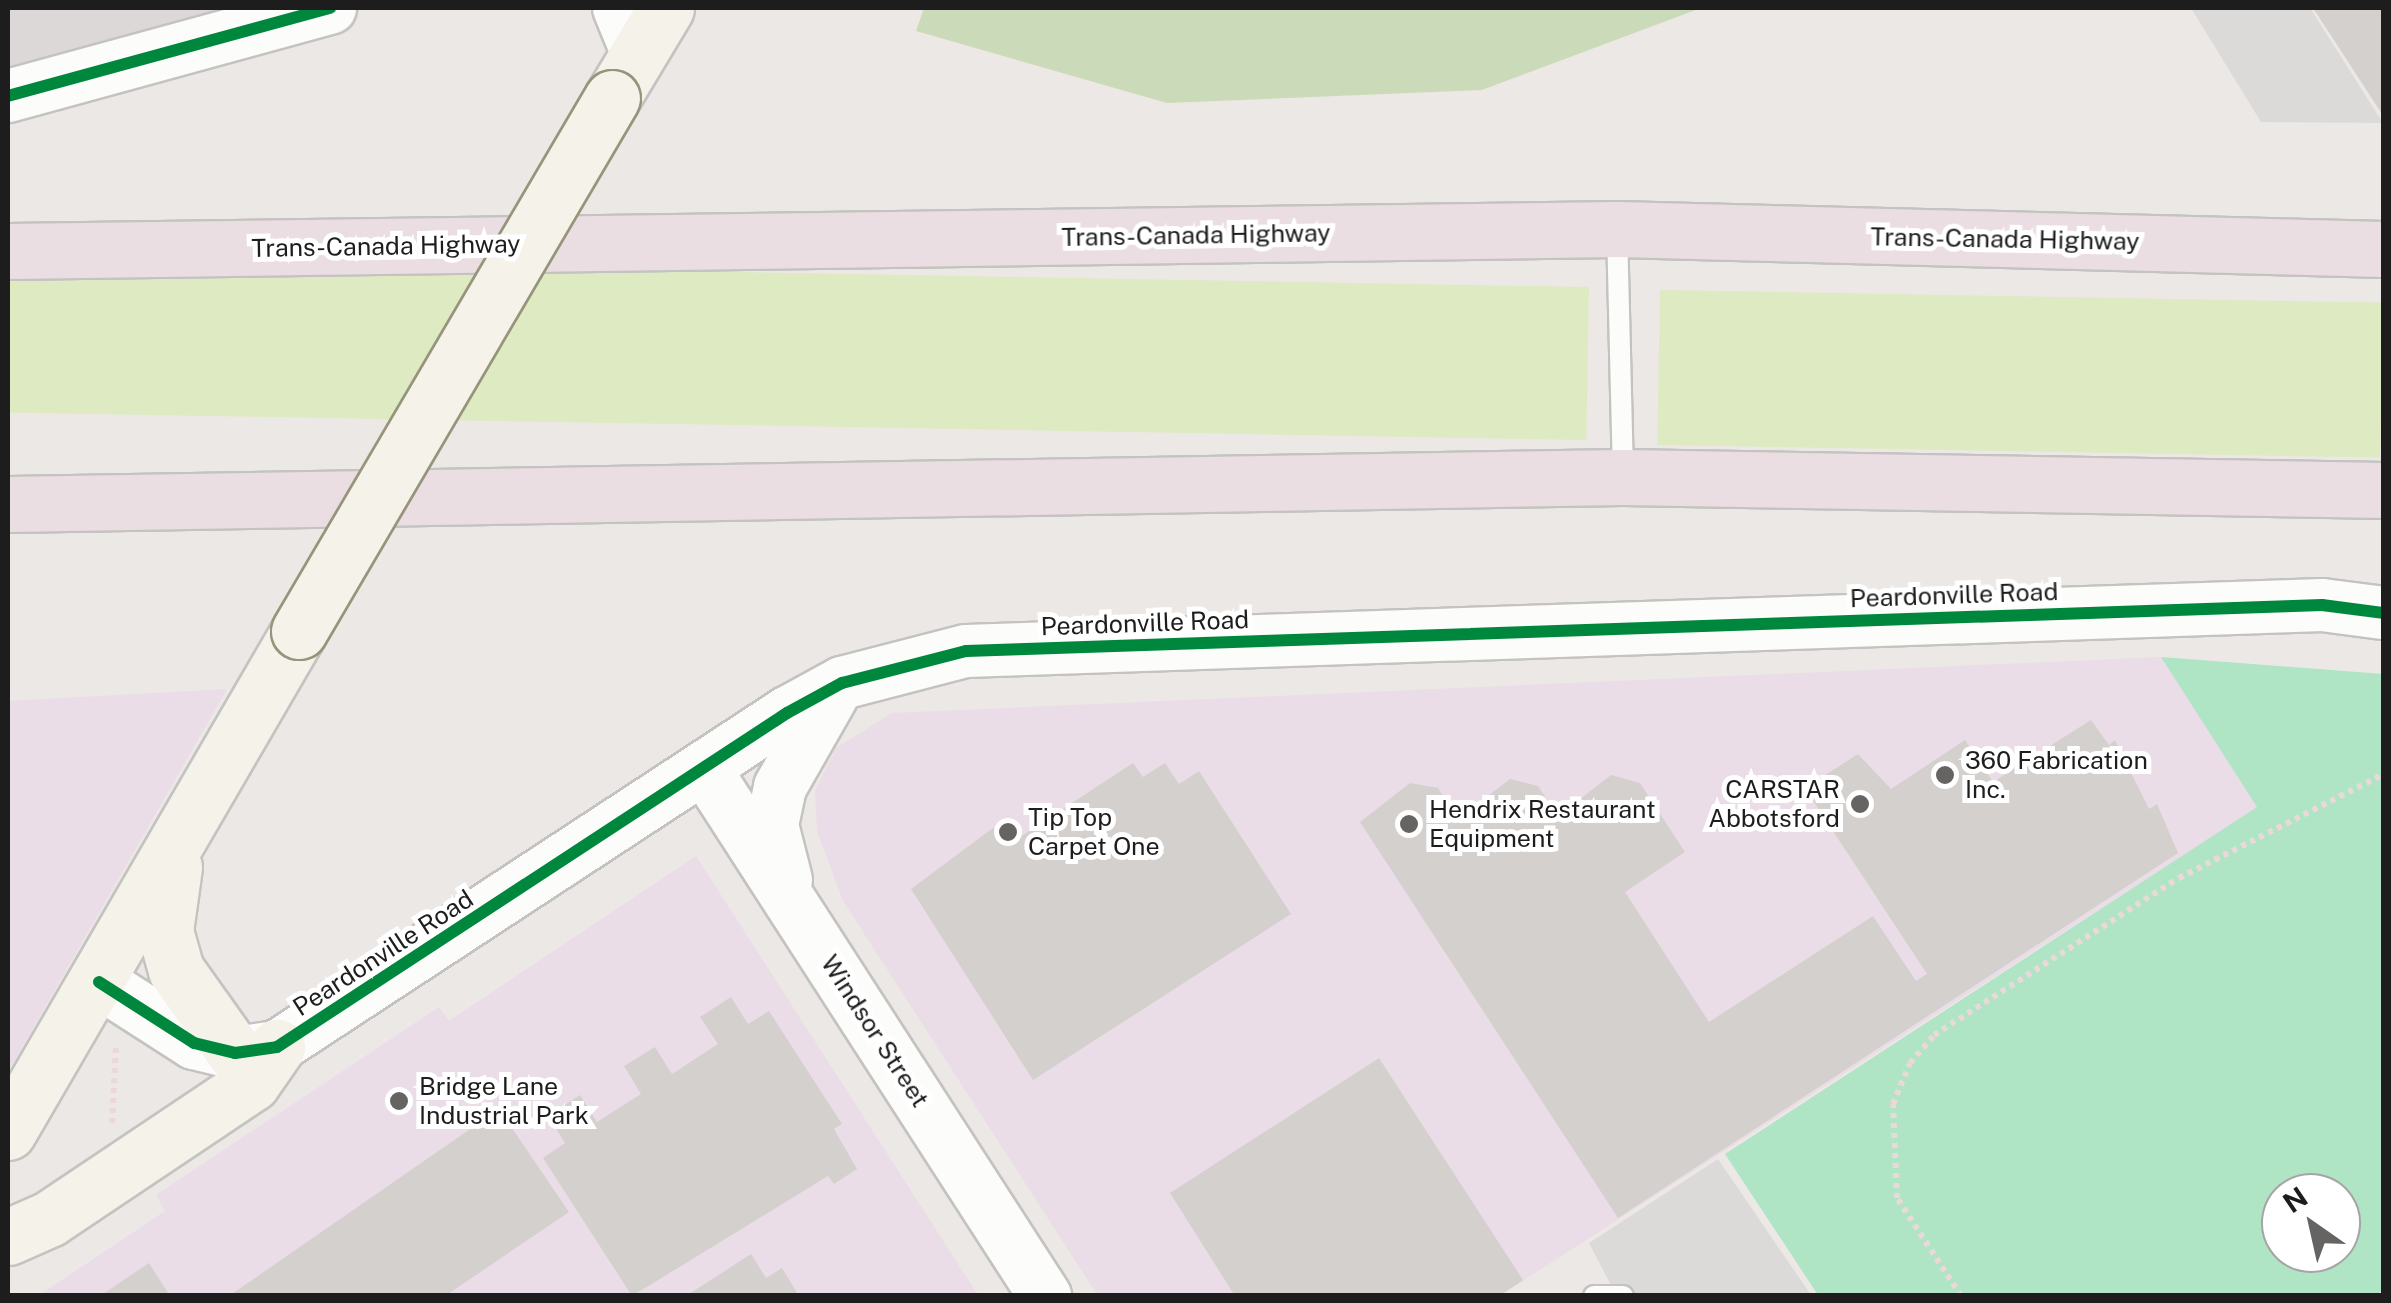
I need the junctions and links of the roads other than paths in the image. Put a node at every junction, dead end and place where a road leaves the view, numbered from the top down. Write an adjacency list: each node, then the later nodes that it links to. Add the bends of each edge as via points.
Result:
1 (330, 8): 3 (street)
2 (634, 41): 13 (main road, bridge)
3 (8, 96)
4 (1617, 229): 5 (highway, Trans-Canada Highway); 6 (highway, Trans-Canada Highway); 7 (lane)
5 (2384, 249)
6 (8, 251)
7 (1623, 478): 8 (highway); 9 (highway)
8 (2384, 490)
9 (8, 504)
10 (2384, 613): 11 (street, Peardonville Road, via 2322,605 966,651)
11 (842, 683): 12 (street, Peardonville Road); 14 (street, via 794,748 780,786 772,825)
12 (704, 768): 14 (street, Windsor Street); 16 (street, Peardonville Road)
13 (183, 834): 15 (main road); 16 (main road, via 166,932 190,1000)
14 (792, 901): 19 (street, Windsor Street)
15 (117, 996): 16 (street, via 194,1043); 17 (main road)
16 (256, 1050): 18 (main road, via 252,1083 131,1167)
17 (8, 1132)
18 (8, 1237)
19 (1045, 1296)
20 (1594, 1296): 21 (lane)
21 (1623, 1296)

